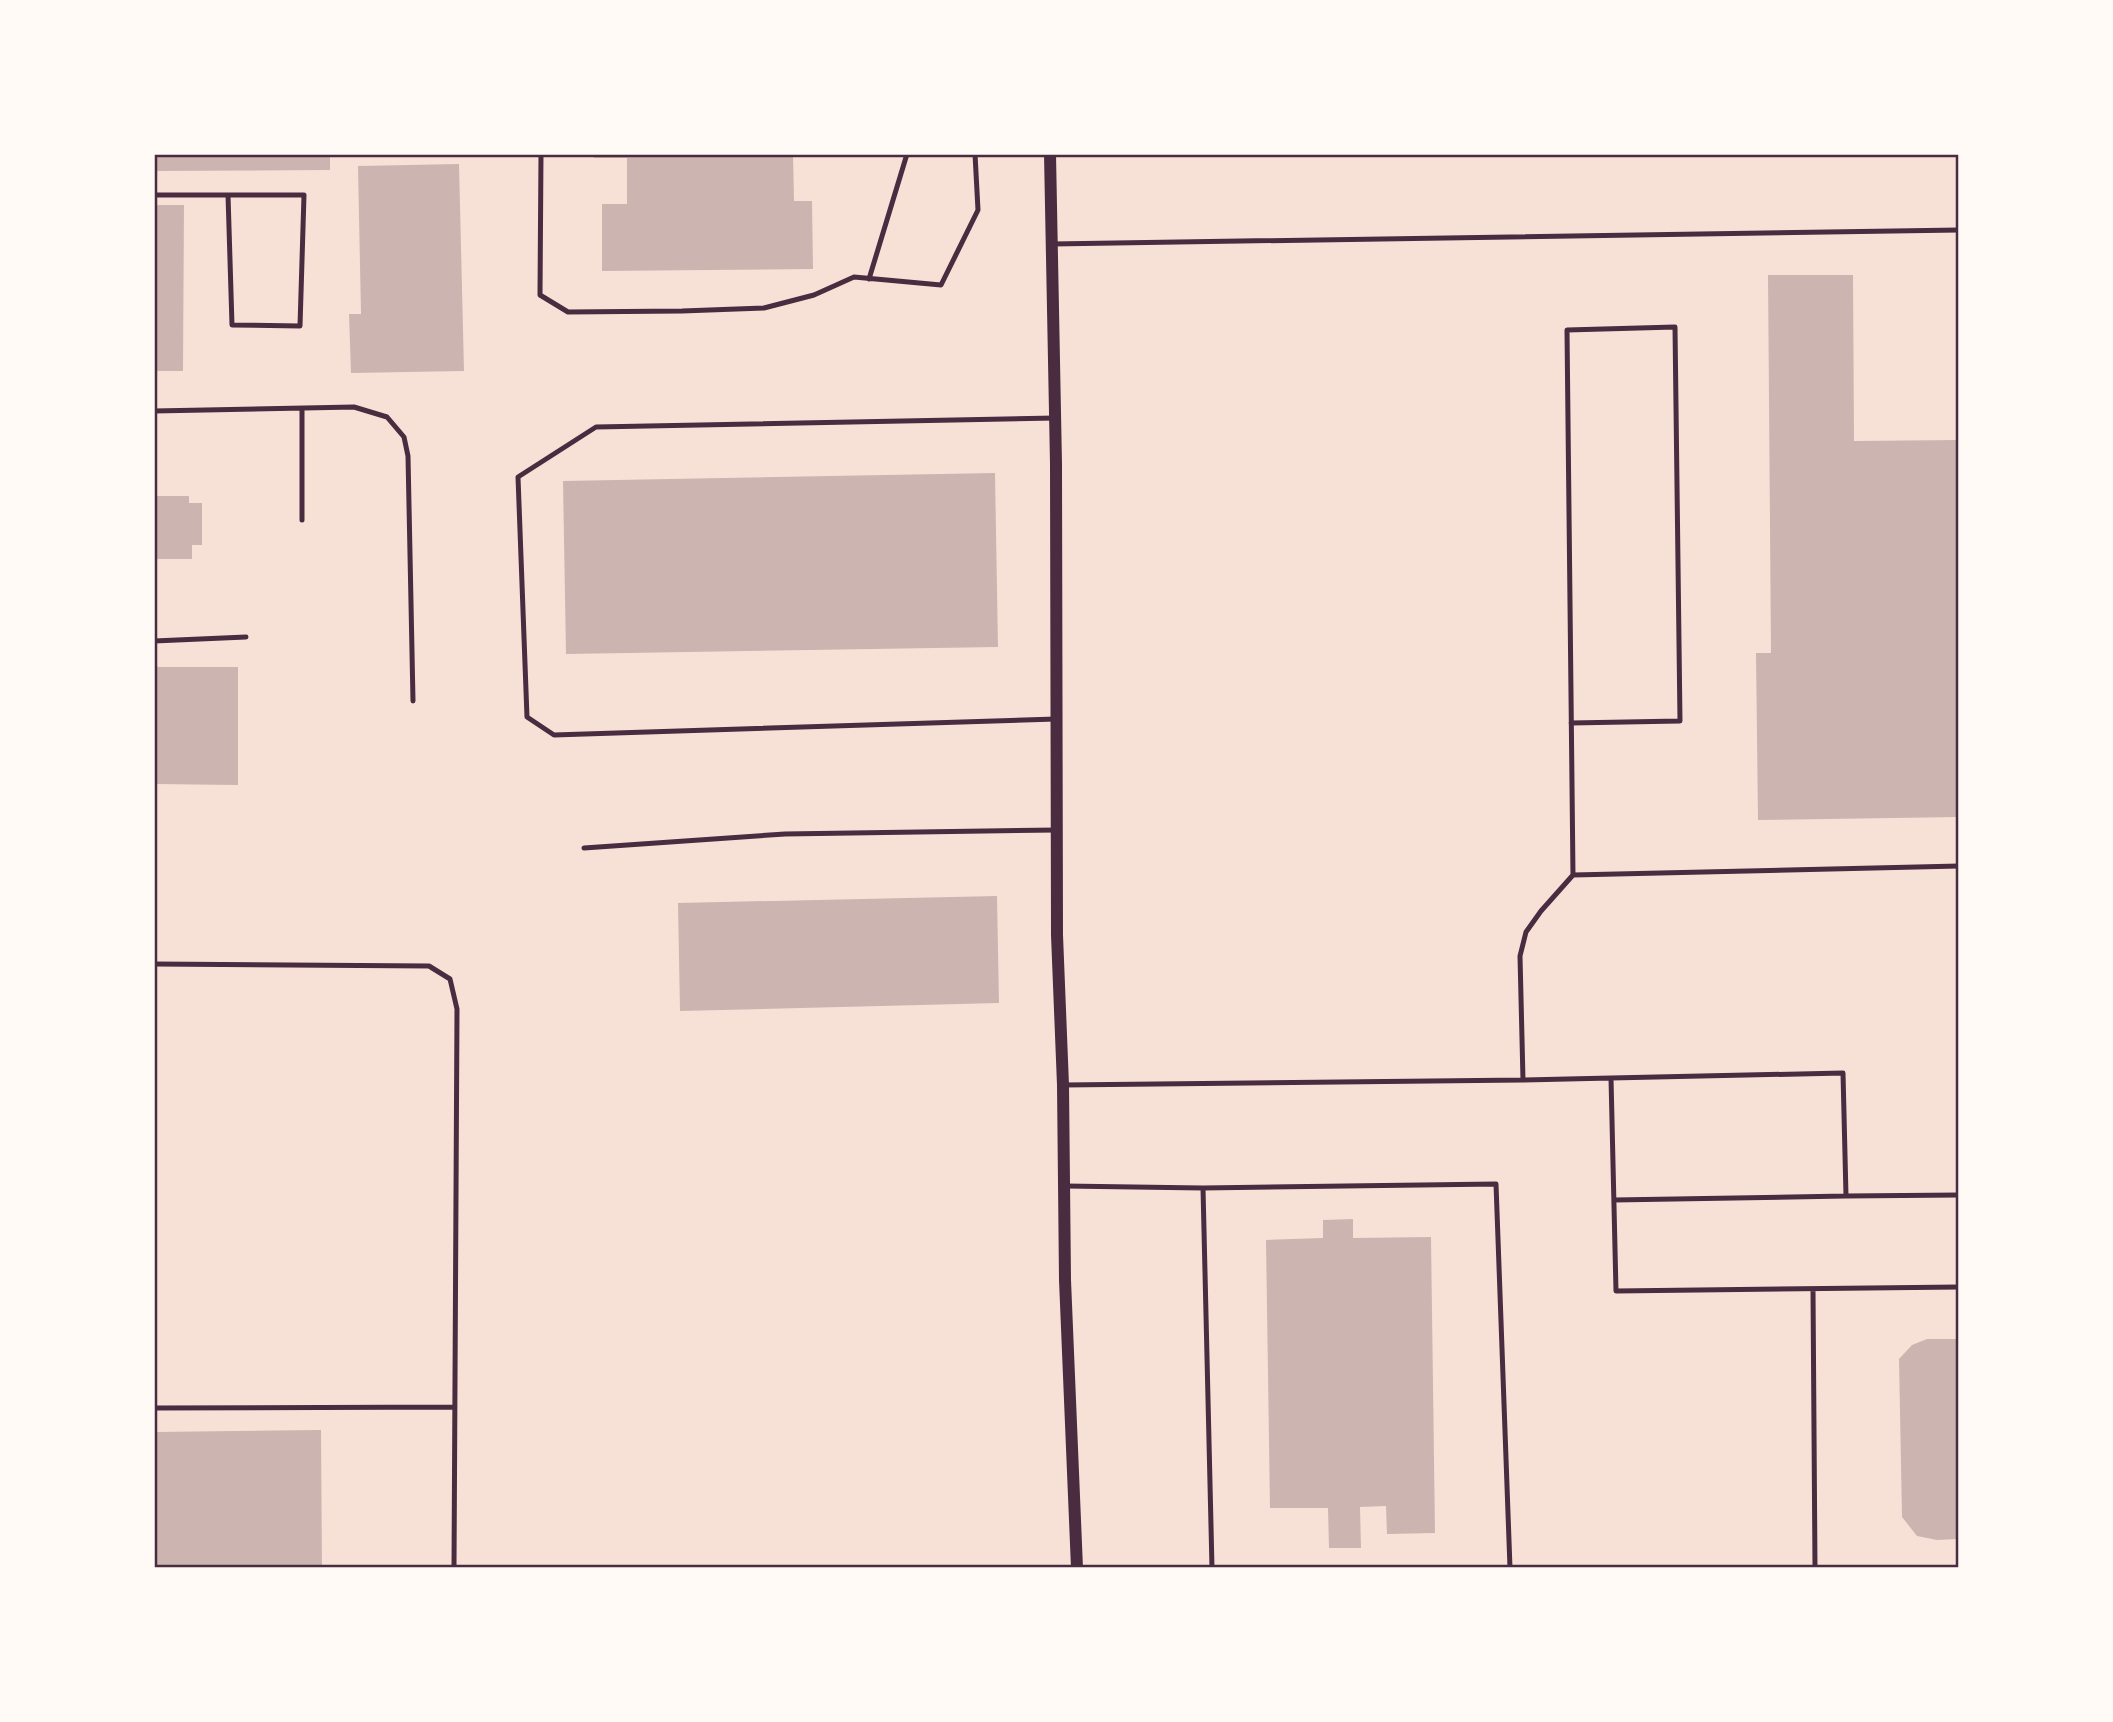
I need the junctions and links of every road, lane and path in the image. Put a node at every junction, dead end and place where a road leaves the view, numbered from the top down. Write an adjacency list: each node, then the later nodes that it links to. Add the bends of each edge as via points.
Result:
1 (541, 154): 9 (lane, via 540,295 568,312 764,308 814,295 854,277)
2 (907, 154): 9 (lane)
3 (975, 154): 9 (lane, via 978,210 941,285)
4 (1050, 154): 8 (street)
5 (154, 195): 6 (lane)
6 (228, 195): 6 (lane, via 304,195 300,326 232,325)
7 (1959, 230): 8 (lane)
8 (1051, 244): 12 (street)
9 (869, 279)
10 (302, 409): 11 (lane); 13 (lane); 16 (lane, via 354,407 387,417 404,437)
11 (154, 411)
12 (1055, 418): 17 (street); 17 (lane, via 596,427 518,477 527,717 554,735)
13 (302, 520)
14 (246, 637): 15 (lane)
15 (154, 641)
16 (412, 701)
17 (1057, 719): 19 (street)
18 (1571, 723): 18 (lane, via 1567,330 1675,327 1680,721); 22 (lane)
19 (1057, 830): 20 (lane, via 785,834); 26 (street)
20 (584, 848)
21 (1959, 866): 22 (lane)
22 (1573, 875): 25 (lane, via 1526,932 1520,957)
23 (154, 964): 34 (lane, via 429,967 450,979 457,1009)
24 (1611, 1078): 25 (lane); 30 (lane, via 1843,1073); 31 (lane)
25 (1523, 1080): 26 (lane)
26 (1063, 1085): 27 (street)
27 (1064, 1186): 28 (lane); 37 (street)
28 (1203, 1188): 38 (lane); 39 (lane, via 1496,1184)
29 (1959, 1195): 30 (lane)
30 (1846, 1196): 31 (lane)
31 (1614, 1200): 33 (lane, via 1616,1291)
32 (1959, 1287): 33 (lane)
33 (1813, 1289): 40 (lane)
34 (455, 1407): 35 (lane); 36 (lane)
35 (154, 1408)
36 (454, 1568)
37 (1077, 1568)
38 (1212, 1568)
39 (1510, 1568)
40 (1815, 1568)

